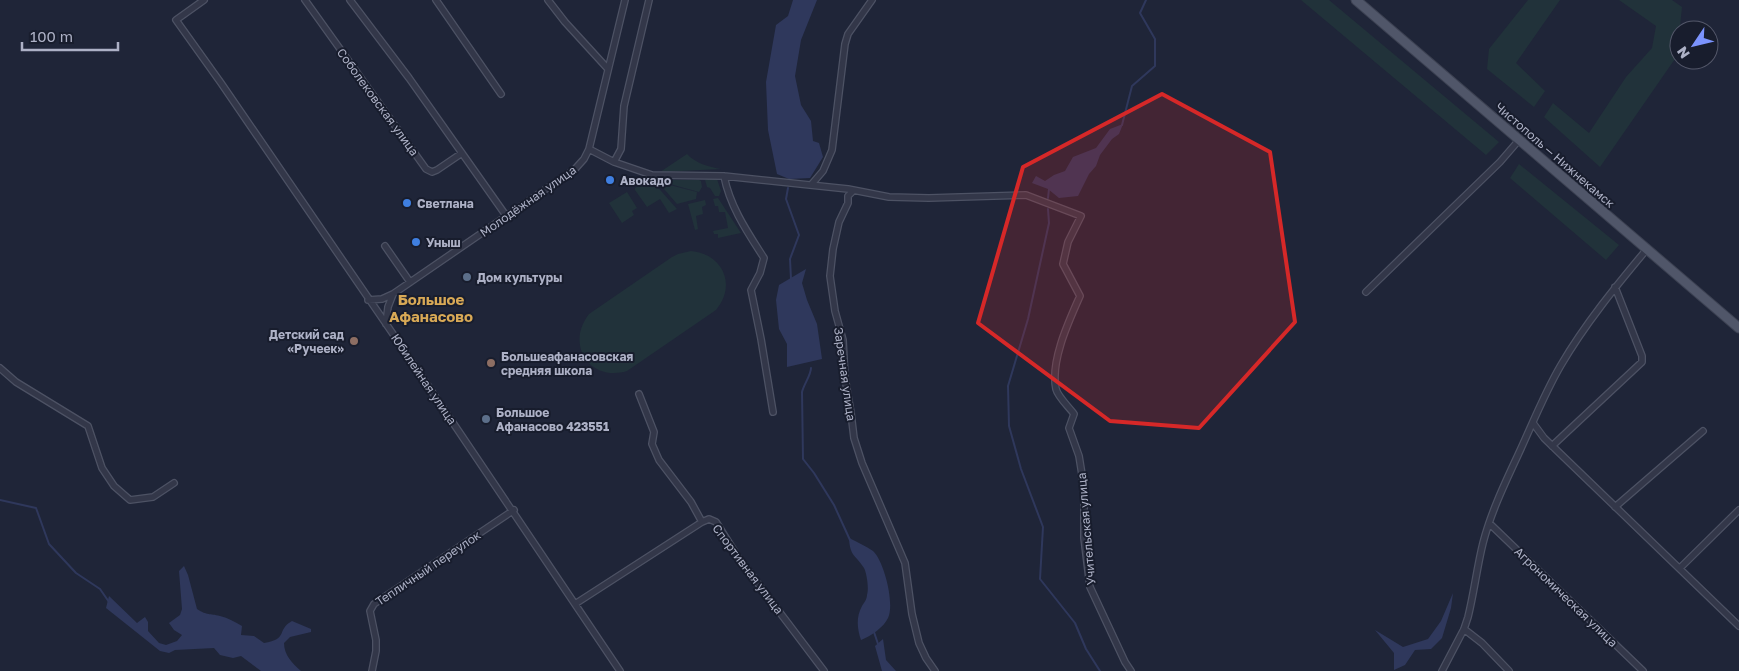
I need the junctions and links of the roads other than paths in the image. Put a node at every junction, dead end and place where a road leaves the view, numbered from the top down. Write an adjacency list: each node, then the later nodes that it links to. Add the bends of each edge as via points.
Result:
1 (204, 0): 28 (street, Юбилейная улица, via 176,20)
2 (305, 0): 16 (street, Соболековская улица, via 426,169 437,170)
3 (350, 0): 16 (street)
4 (436, 0): 13 (street)
5 (548, 0): 11 (street)
6 (555, 0): 11 (street)
7 (624, 0): 12 (street, Молодёжная улица)
8 (649, 0): 17 (street, via 624,106 621,149)
9 (872, 0): 19 (street, via 848,34 832,150 823,171)
10 (1356, 0): 14 (main road, Чистополь — Нижнекамск)
11 (555, 8): 12 (street)
12 (608, 69): 15 (street, Молодёжная улица)
13 (501, 94)
14 (1520, 140): 23 (main road, Чистополь — Нижнекамск); 26 (street)
15 (589, 149): 17 (street); 21 (street, Молодёжная улица, via 575,169)
16 (462, 153): 21 (street)
17 (614, 162): 18 (street, via 652,175)
18 (724, 176): 19 (street); 33 (street, via 741,223 764,258 750,290)
19 (811, 185): 20 (street)
20 (853, 191): 50 (street, Заречная улица, via 839,222 830,276 854,438 905,563 919,643); 51 (street, Учительская улица, via 889,197 929,198 1026,194 1081,216 1068,242 1062,264 1080,296 1067,325 1056,366 1056,390 1074,414 1070,428 1084,487 1084,538 1090,587)
21 (507, 217): 24 (street, Молодёжная улица)
22 (385, 246): 24 (street)
23 (1647, 249): 25 (street); 30 (main road, Чистополь — Нижнекамск)
24 (410, 282): 27 (street, Молодёжная улица)
25 (1615, 288): 34 (street, via 1561,365); 36 (street, via 1642,362)
26 (1366, 292)
27 (393, 294): 28 (street, Молодёжная улица); 29 (street)
28 (368, 300): 29 (street, Юбилейная улица)
29 (386, 324): 39 (street, Юбилейная улица)
30 (1739, 328)
31 (0, 368): 37 (street, via 16,382 88,426 102,468 114,486 130,500 153,497)
32 (639, 394): 41 (street, Спортивная улица, via 654,432 652,444 659,460)
33 (773, 412)
34 (1533, 422): 36 (street); 42 (street)
35 (1703, 431): 38 (street)
36 (1552, 446): 38 (street)
37 (174, 483)
38 (1615, 507): 43 (street)
39 (514, 510): 44 (street, Юбилейная улица); 47 (street, Тепличный переулок, via 371,607 376,648)
40 (1739, 510): 43 (street)
41 (702, 522): 44 (street); 49 (street, Спортивная улица, via 716,522 738,557)
42 (1489, 523): 46 (street); 54 (street, Агрономическая улица)
43 (1680, 568): 45 (street)
44 (575, 604): 48 (street, Юбилейная улица)
45 (1739, 626)
46 (1464, 629): 52 (street); 53 (street)
47 (372, 671)
48 (620, 671)
49 (824, 671)
50 (935, 671)
51 (1131, 671)
52 (1442, 671)
53 (1509, 671)
54 (1643, 671)

